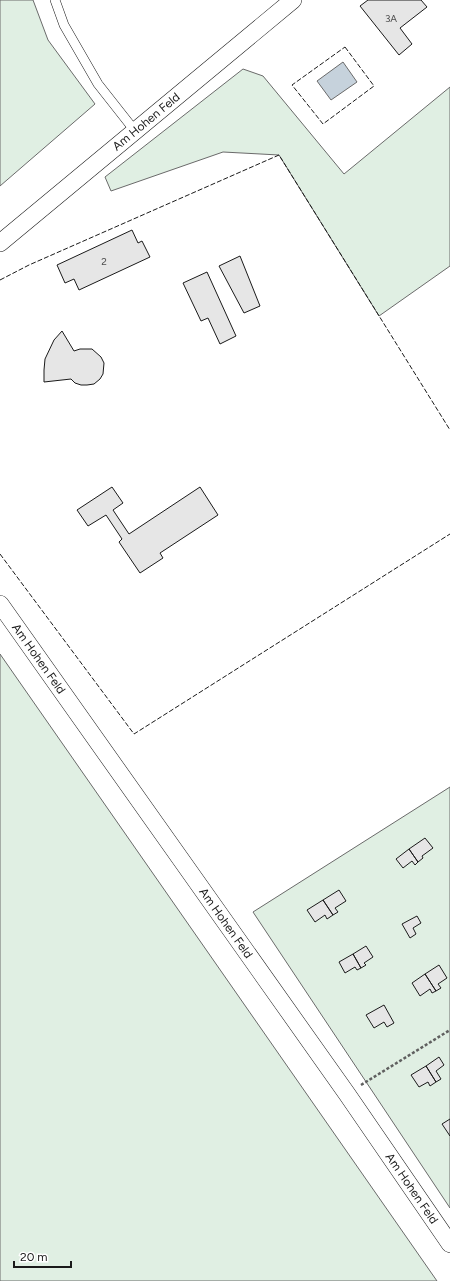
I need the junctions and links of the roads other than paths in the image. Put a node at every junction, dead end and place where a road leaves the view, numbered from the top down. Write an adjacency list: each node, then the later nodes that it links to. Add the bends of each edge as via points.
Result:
1 (55, 0): 3 (lane, via 64,25 98,84)
2 (293, 0): 3 (street, Am Hohen Feld)
3 (135, 131): 4 (street, Am Hohen Feld)
4 (0, 243)
5 (0, 604): 6 (street, Am Hohen Feld, via 348,1094)
6 (450, 1244)

